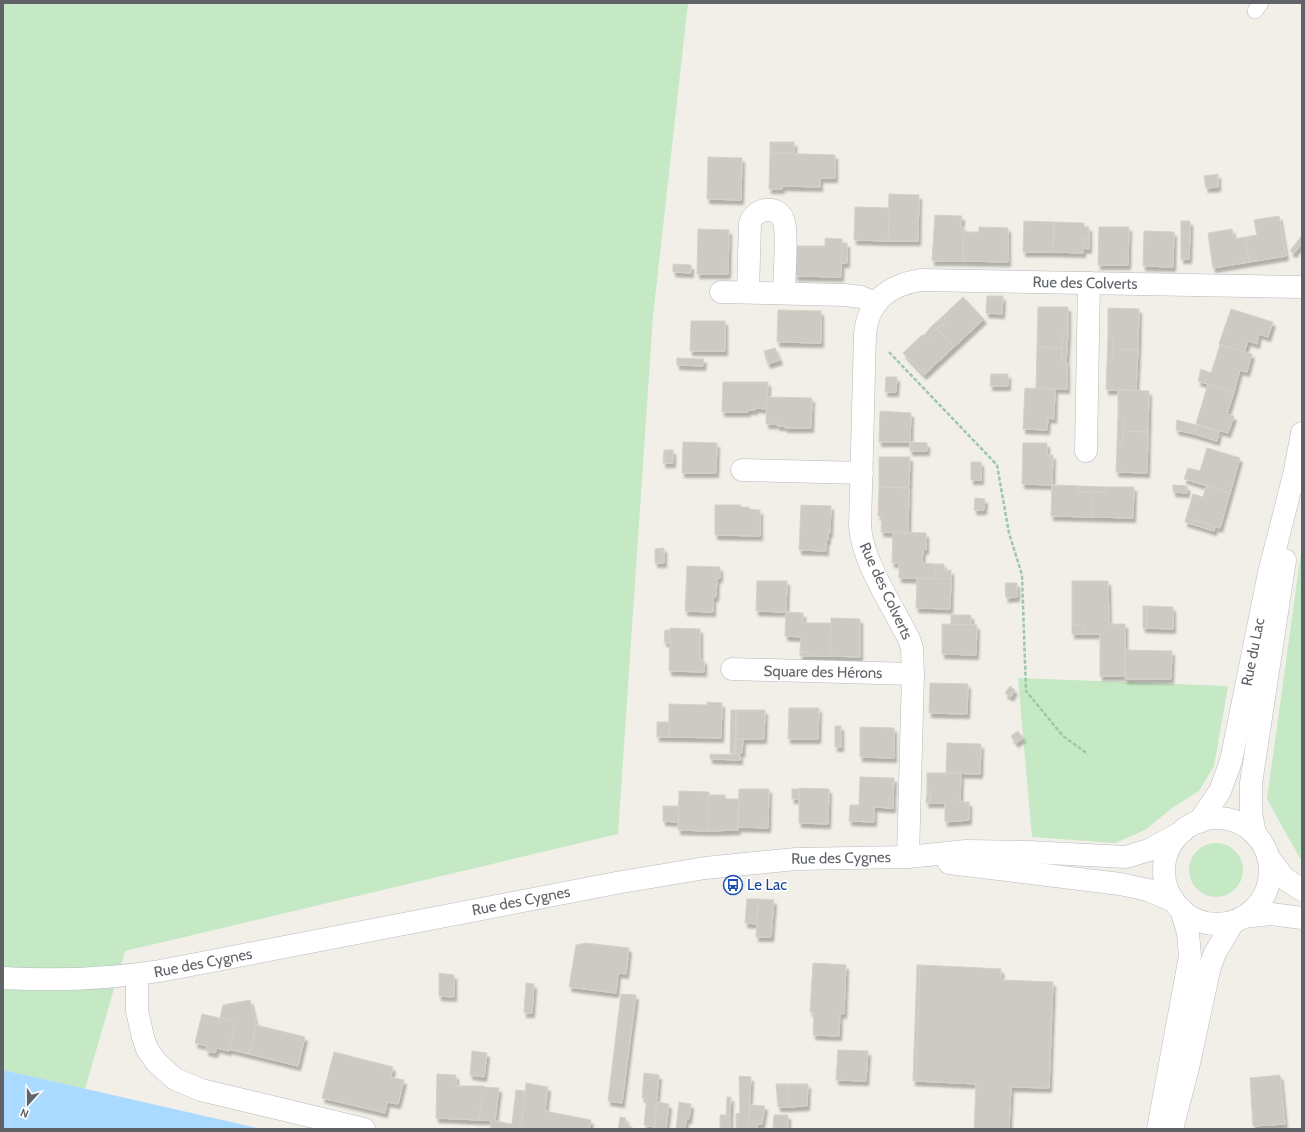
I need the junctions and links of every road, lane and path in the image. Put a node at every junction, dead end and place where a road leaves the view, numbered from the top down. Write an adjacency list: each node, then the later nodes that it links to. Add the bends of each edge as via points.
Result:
1 (1089, 283): 2 (street, Rue des Colverts); 6 (street, Rue des Colverts, via 921,280 898,287); 9 (street)
2 (1302, 287)
3 (720, 292): 4 (street)
4 (748, 292): 5 (street); 5 (street, via 750,223 756,212 767,209 778,213 784,223)
5 (784, 293): 6 (street, via 854,296)
6 (875, 303): 7 (street, Rue des Colverts)
7 (866, 327): 11 (street, Rue des Colverts); 15 (path, via 997,465 1009,533 1022,575 1026,691 1062,736)
8 (1302, 434): 12 (street, Rue du Lac)
9 (1086, 452)
10 (742, 470): 11 (street)
11 (862, 473): 14 (street, Rue des Colverts, via 860,527 863,548 909,639)
12 (1294, 476): 16 (street, Rue du Lac, via 1270,569 1229,769 1216,799); 17 (street, Rue du Lac, via 1284,566 1251,783 1251,813)
13 (732, 670): 14 (street, Square des Hérons)
14 (913, 674): 18 (street, Rue des Colverts)
15 (1088, 754)
16 (1190, 827): 17 (street, via 1211,819 1227,819 1242,824); 18 (street, Rue des Cygnes, via 1149,850 1126,857 994,851); 21 (street, via 1172,845 1165,863 1166,883)
17 (1255, 834): 19 (street)
18 (908, 857): 21 (street, Rue des Cygnes, via 1120,884 1148,890); 24 (street, Rue des Cygnes, via 796,859 673,873)
19 (1268, 857): 20 (street, via 1284,878); 23 (street, via 1270,873 1267,889 1256,907)
20 (1302, 890)
21 (1177, 905): 23 (street, via 1194,918 1205,922 1218,924); 27 (street, via 1188,933 1190,956)
22 (1302, 918): 23 (street, via 1272,914)
23 (1238, 919): 28 (street, via 1215,953 1210,966)
24 (137, 975): 25 (street, Rue des Cygnes, via 49,980); 26 (street, via 137,1011 147,1049 156,1062 175,1079 201,1090)
25 (3, 978)
26 (364, 1129)
27 (1158, 1129)
28 (1172, 1129)

